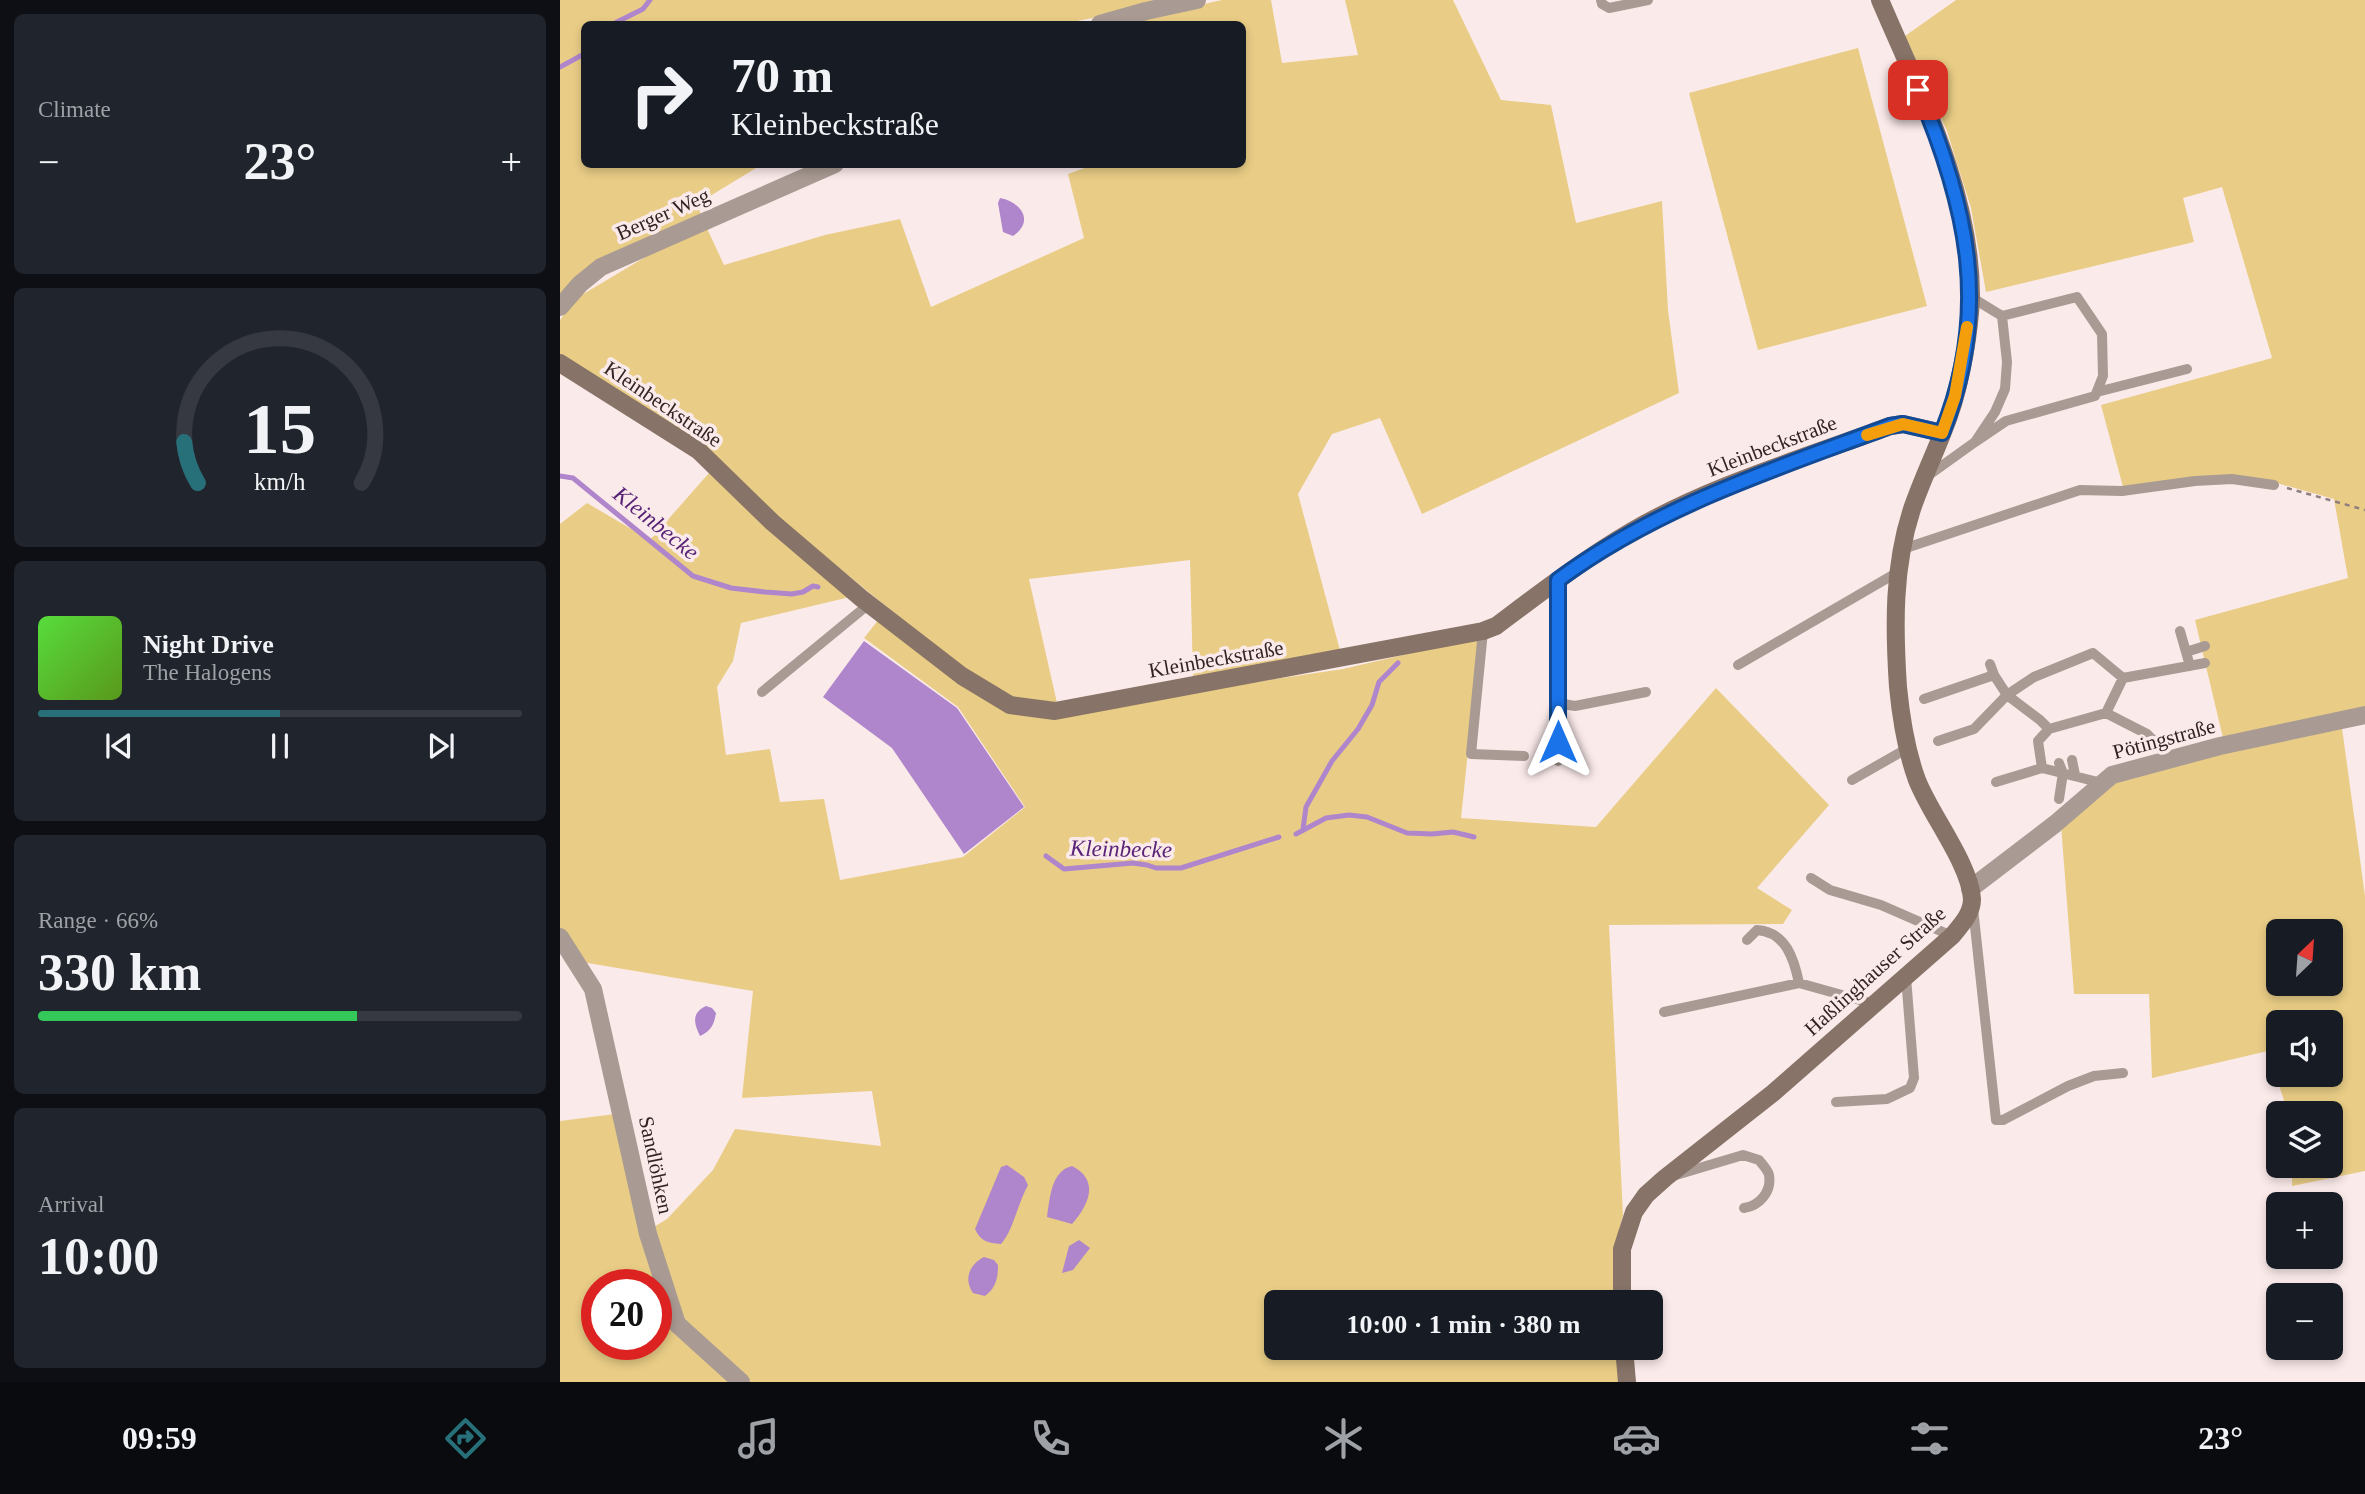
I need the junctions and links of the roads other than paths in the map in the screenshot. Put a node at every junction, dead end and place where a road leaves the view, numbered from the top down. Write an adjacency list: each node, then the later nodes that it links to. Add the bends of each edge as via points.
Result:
1 (1197, 0): 5 (street)
2 (1601, 0): 3 (lane, via 1609,8)
3 (1648, 0)
4 (1880, 0): 7 (street, via 1937,134 1960,207)
5 (1111, 21)
6 (826, 168): 8 (street, Berger Weg, via 601,267)
7 (1971, 297): 9 (lane); 13 (street, via 1963,360)
8 (560, 307)
9 (2001, 316): 12 (lane, via 2077,296 2102,334 2103,376); 14 (lane, via 2005,389)
10 (560, 363): 20 (street, Kleinbeckstraße, via 699,451 772,522)
11 (2187, 369): 12 (lane)
12 (2097, 392): 14 (lane, via 2006,421)
13 (1942, 433): 15 (street); 19 (street, Kleinbeckstraße, via 1903,424 1890,426 1698,498 1633,530)
14 (1975, 442): 15 (lane)
15 (1924, 478): 17 (street)
16 (2274, 485): 17 (lane, via 2232,479 2122,491 2080,490)
17 (1903, 549): 18 (street)
18 (1898, 572): 26 (lane); 40 (street, via 1895,640 1900,717)
19 (1558, 580): 21 (street, Kleinbeckstraße); 35 (lane)
20 (869, 604): 21 (street, Kleinbeckstraße, via 962,676 1010,705 1055,711); 31 (lane)
21 (1483, 631): 41 (lane, via 1471,754)
22 (2180, 631): 24 (lane)
23 (2205, 646): 24 (lane)
24 (2186, 652): 28 (lane)
25 (2205, 663): 28 (lane)
26 (1738, 664)
27 (1990, 664): 29 (lane)
28 (2190, 666): 30 (lane)
29 (1994, 675): 33 (lane); 34 (lane)
30 (2123, 678): 33 (lane, via 2093,653 2034,677); 36 (lane)
31 (762, 692)
32 (1646, 692): 35 (lane, via 1575,706)
33 (2007, 695): 38 (lane); 39 (lane, via 1974,729)
34 (1924, 699)
35 (1558, 703): 44 (lane)
36 (2106, 713): 38 (lane); 42 (lane, via 2147,734)
37 (2365, 715): 42 (street, Pötingstraße)
38 (2049, 729): 45 (lane, via 2038,741)
39 (1938, 741)
40 (1908, 748): 48 (lane); 53 (street, via 1917,781 1960,862)
41 (1524, 755)
42 (2172, 759): 50 (street, Pötingstraße, via 2112,775)
43 (2072, 760): 47 (lane)
44 (1558, 761)
45 (2042, 768): 46 (lane); 49 (lane)
46 (2061, 768): 47 (lane); 51 (lane)
47 (2075, 775): 50 (lane)
48 (1852, 780)
49 (1996, 782)
50 (2103, 783): 53 (street, Pötingstraße)
51 (2059, 799)
52 (1811, 878): 54 (lane, via 1830,890 1881,905)
53 (1971, 895): 54 (street, Haßlinghauser Straße, via 1970,912); 61 (lane, via 1996,1120 2094,1076)
54 (1952, 936): 57 (street, Haßlinghauser Straße)
55 (560, 937): 67 (street, Sandlöhken, via 593,989 648,1234 677,1324)
56 (1747, 940): 58 (lane, via 1757,930 1779,938 1794,963)
57 (1906, 977): 59 (street, Haßlinghauser Straße); 62 (lane, via 1914,1078 1910,1088 1886,1099)
58 (1799, 983): 59 (lane); 60 (lane)
59 (1874, 1004): 63 (street, Haßlinghauser Straße, via 1773,1093)
60 (1664, 1012)
61 (2123, 1073)
62 (1836, 1102)
63 (1665, 1178): 64 (lane, via 1743,1155 1759,1160 1769,1174 1768,1191 1754,1207); 65 (street, Haßlinghauser Straße, via 1634,1212 1622,1249)
64 (1744, 1208)
65 (1622, 1290)
66 (1625, 1360): 68 (street)
67 (741, 1382)
68 (1627, 1382)

